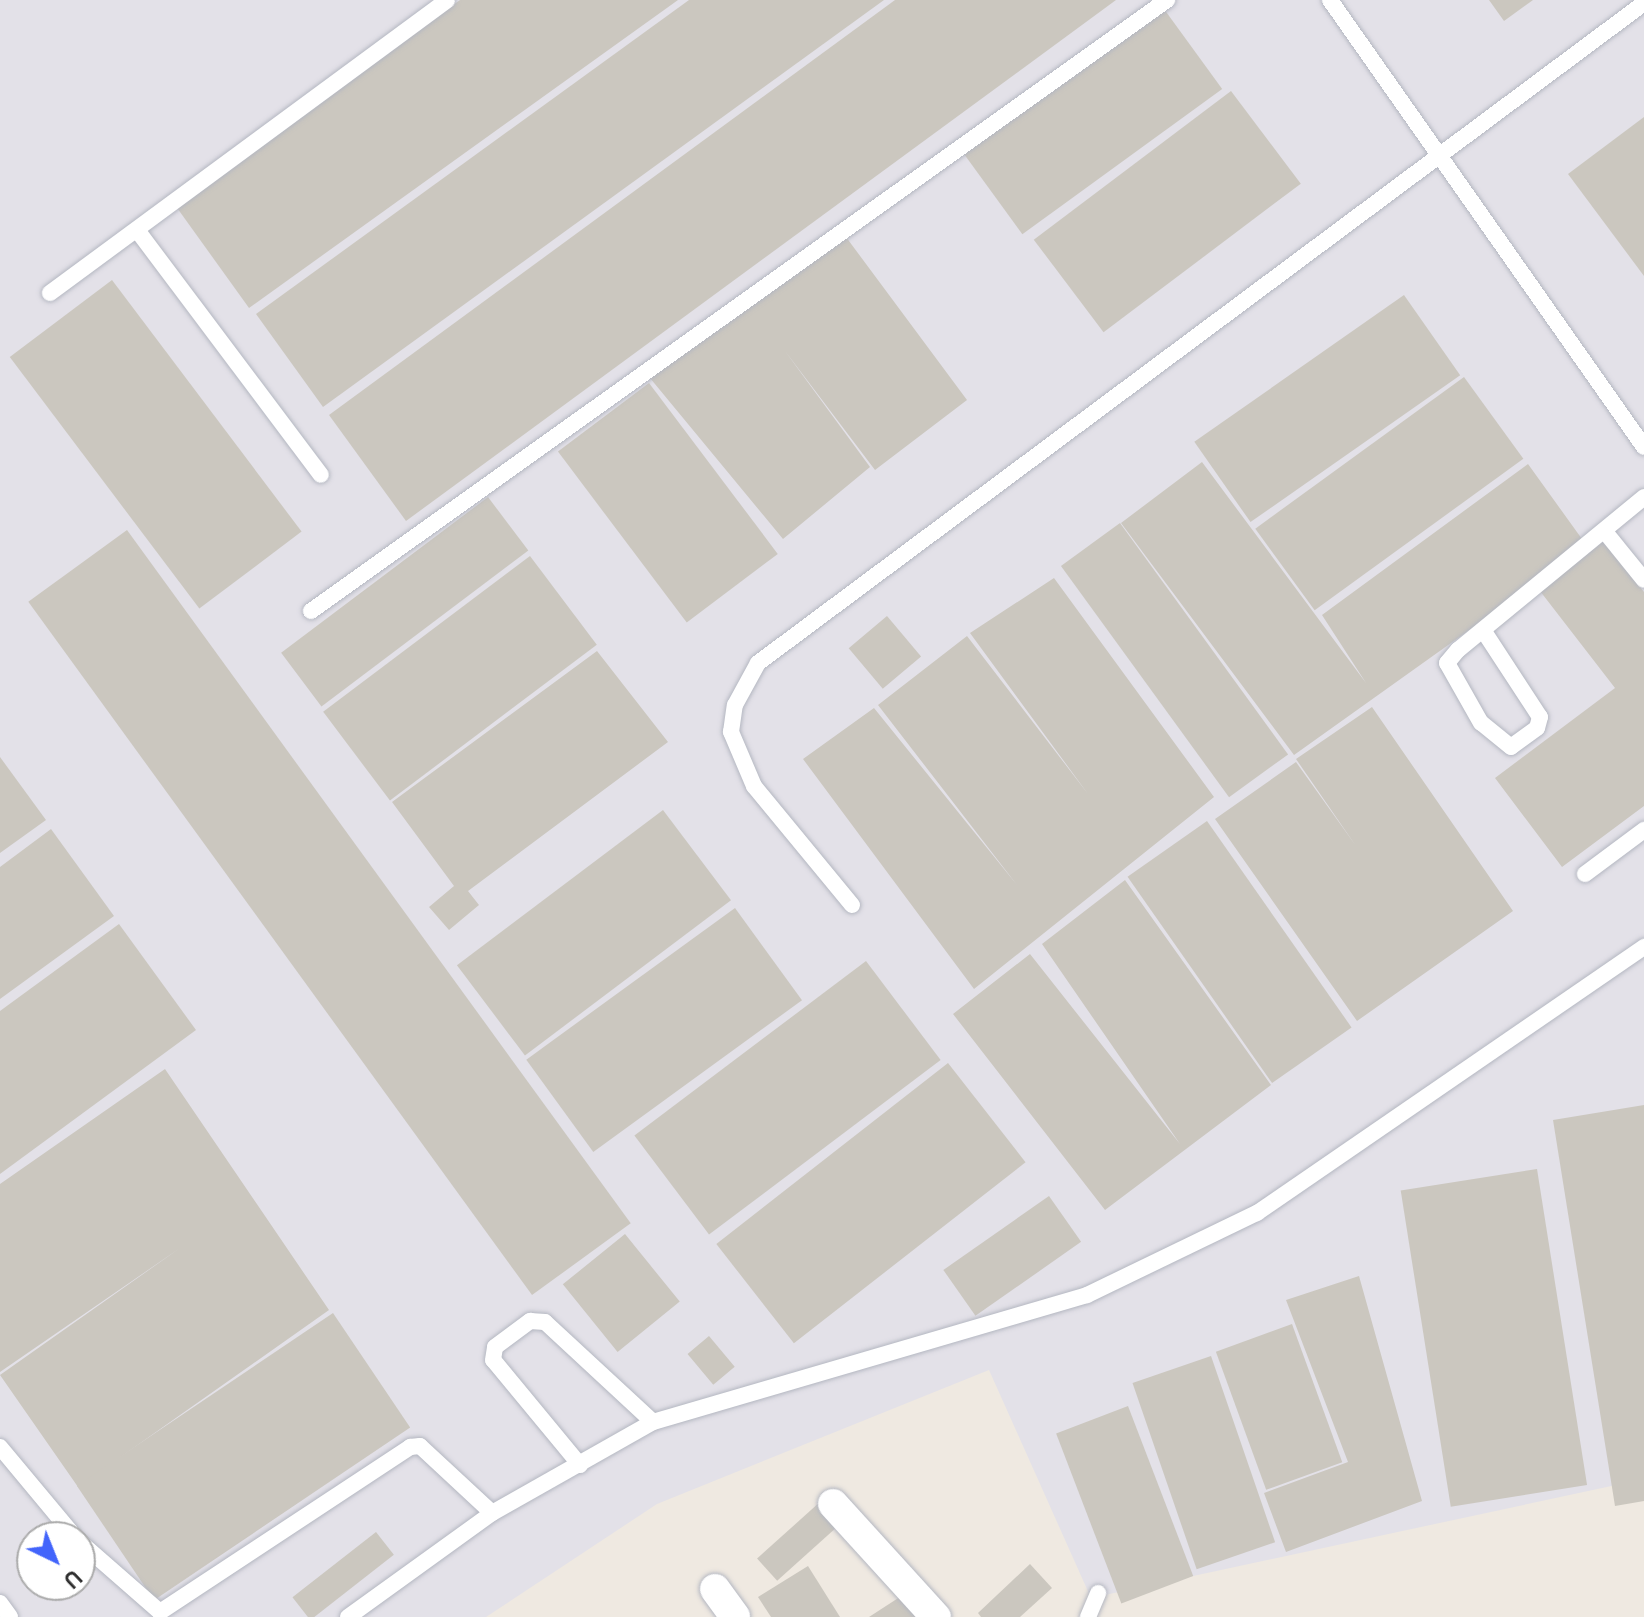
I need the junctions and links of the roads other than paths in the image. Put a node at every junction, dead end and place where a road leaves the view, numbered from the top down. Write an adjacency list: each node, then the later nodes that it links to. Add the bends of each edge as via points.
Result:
1 (447, 0): 6 (lane)
2 (1167, 0): 13 (lane)
3 (1330, 0): 5 (lane)
4 (1644, 3): 5 (lane)
5 (1440, 151): 8 (lane); 17 (lane, via 758,663 735,705 731,732 754,786)
6 (137, 230): 7 (lane); 9 (lane)
7 (50, 293)
8 (1644, 447)
9 (321, 475)
10 (1644, 497): 11 (lane)
11 (1606, 533): 12 (lane); 14 (lane)
12 (1644, 580)
13 (311, 611)
14 (1483, 630): 14 (lane, via 1458,650 1447,672 1481,723 1511,747 1537,728 1540,717)
15 (1644, 830): 16 (lane)
16 (1585, 874)
17 (852, 905)
18 (1644, 947): 19 (lane, via 1257,1213 1087,1295)
19 (653, 1422): 21 (lane); 21 (lane, via 545,1322 530,1321 495,1347 493,1360)
20 (0, 1447): 24 (lane)
21 (580, 1465): 23 (lane)
22 (833, 1504): 32 (street)
23 (492, 1513): 25 (lane, via 420,1446 410,1447 160,1612); 30 (lane)
24 (62, 1521)
25 (96, 1556)
26 (715, 1589): 31 (street)
27 (1098, 1593): 33 (lane)
28 (0, 1603): 29 (lane)
29 (10, 1617)
30 (348, 1617)
31 (735, 1617)
32 (936, 1617)
33 (1088, 1617)

